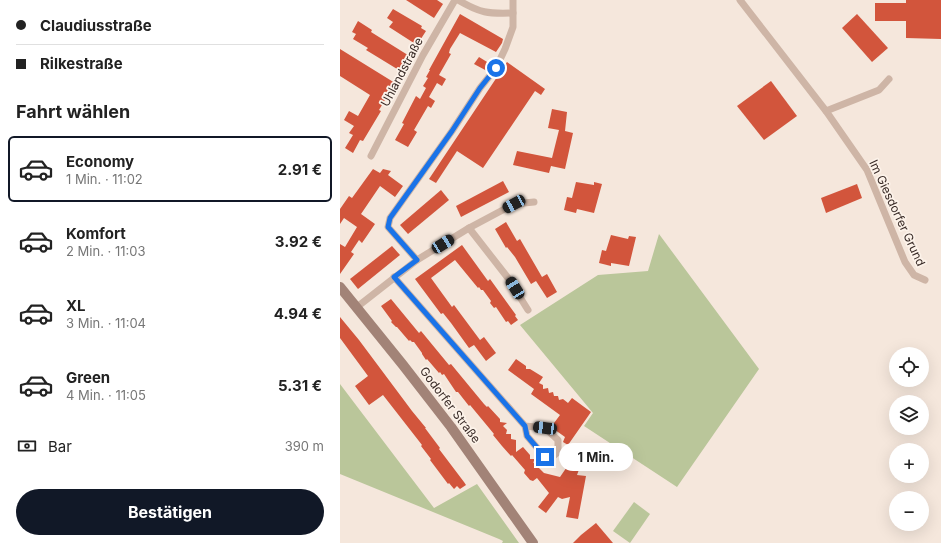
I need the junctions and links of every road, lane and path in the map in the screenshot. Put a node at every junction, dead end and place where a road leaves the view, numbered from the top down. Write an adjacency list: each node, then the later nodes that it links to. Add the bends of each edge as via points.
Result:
1 (457, 0): 4 (street, via 486,13); 7 (street, Uhlandstraße, via 423,55)
2 (513, 0): 4 (street)
3 (740, 0): 6 (street, Im Giesdorfer Grund)
4 (513, 13): 10 (street, via 511,35 496,68 390,218 388,227)
5 (889, 79): 6 (street, via 879,90)
6 (826, 111): 12 (street, Im Giesdorfer Grund, via 866,170 905,262 914,275)
7 (371, 156)
8 (534, 202): 9 (street, via 514,204)
9 (468, 228): 10 (street); 15 (street, via 508,278)
10 (417, 260): 11 (street)
11 (394, 277): 14 (street); 16 (street)
12 (925, 280)
13 (340, 287): 14 (street, Godorfer Straße)
14 (357, 308): 17 (street, Godorfer Straße, via 451,427)
15 (528, 310)
16 (525, 426): 16 (street, via 527,436 545,457 552,457 558,452 558,440 545,428)
17 (533, 543)

